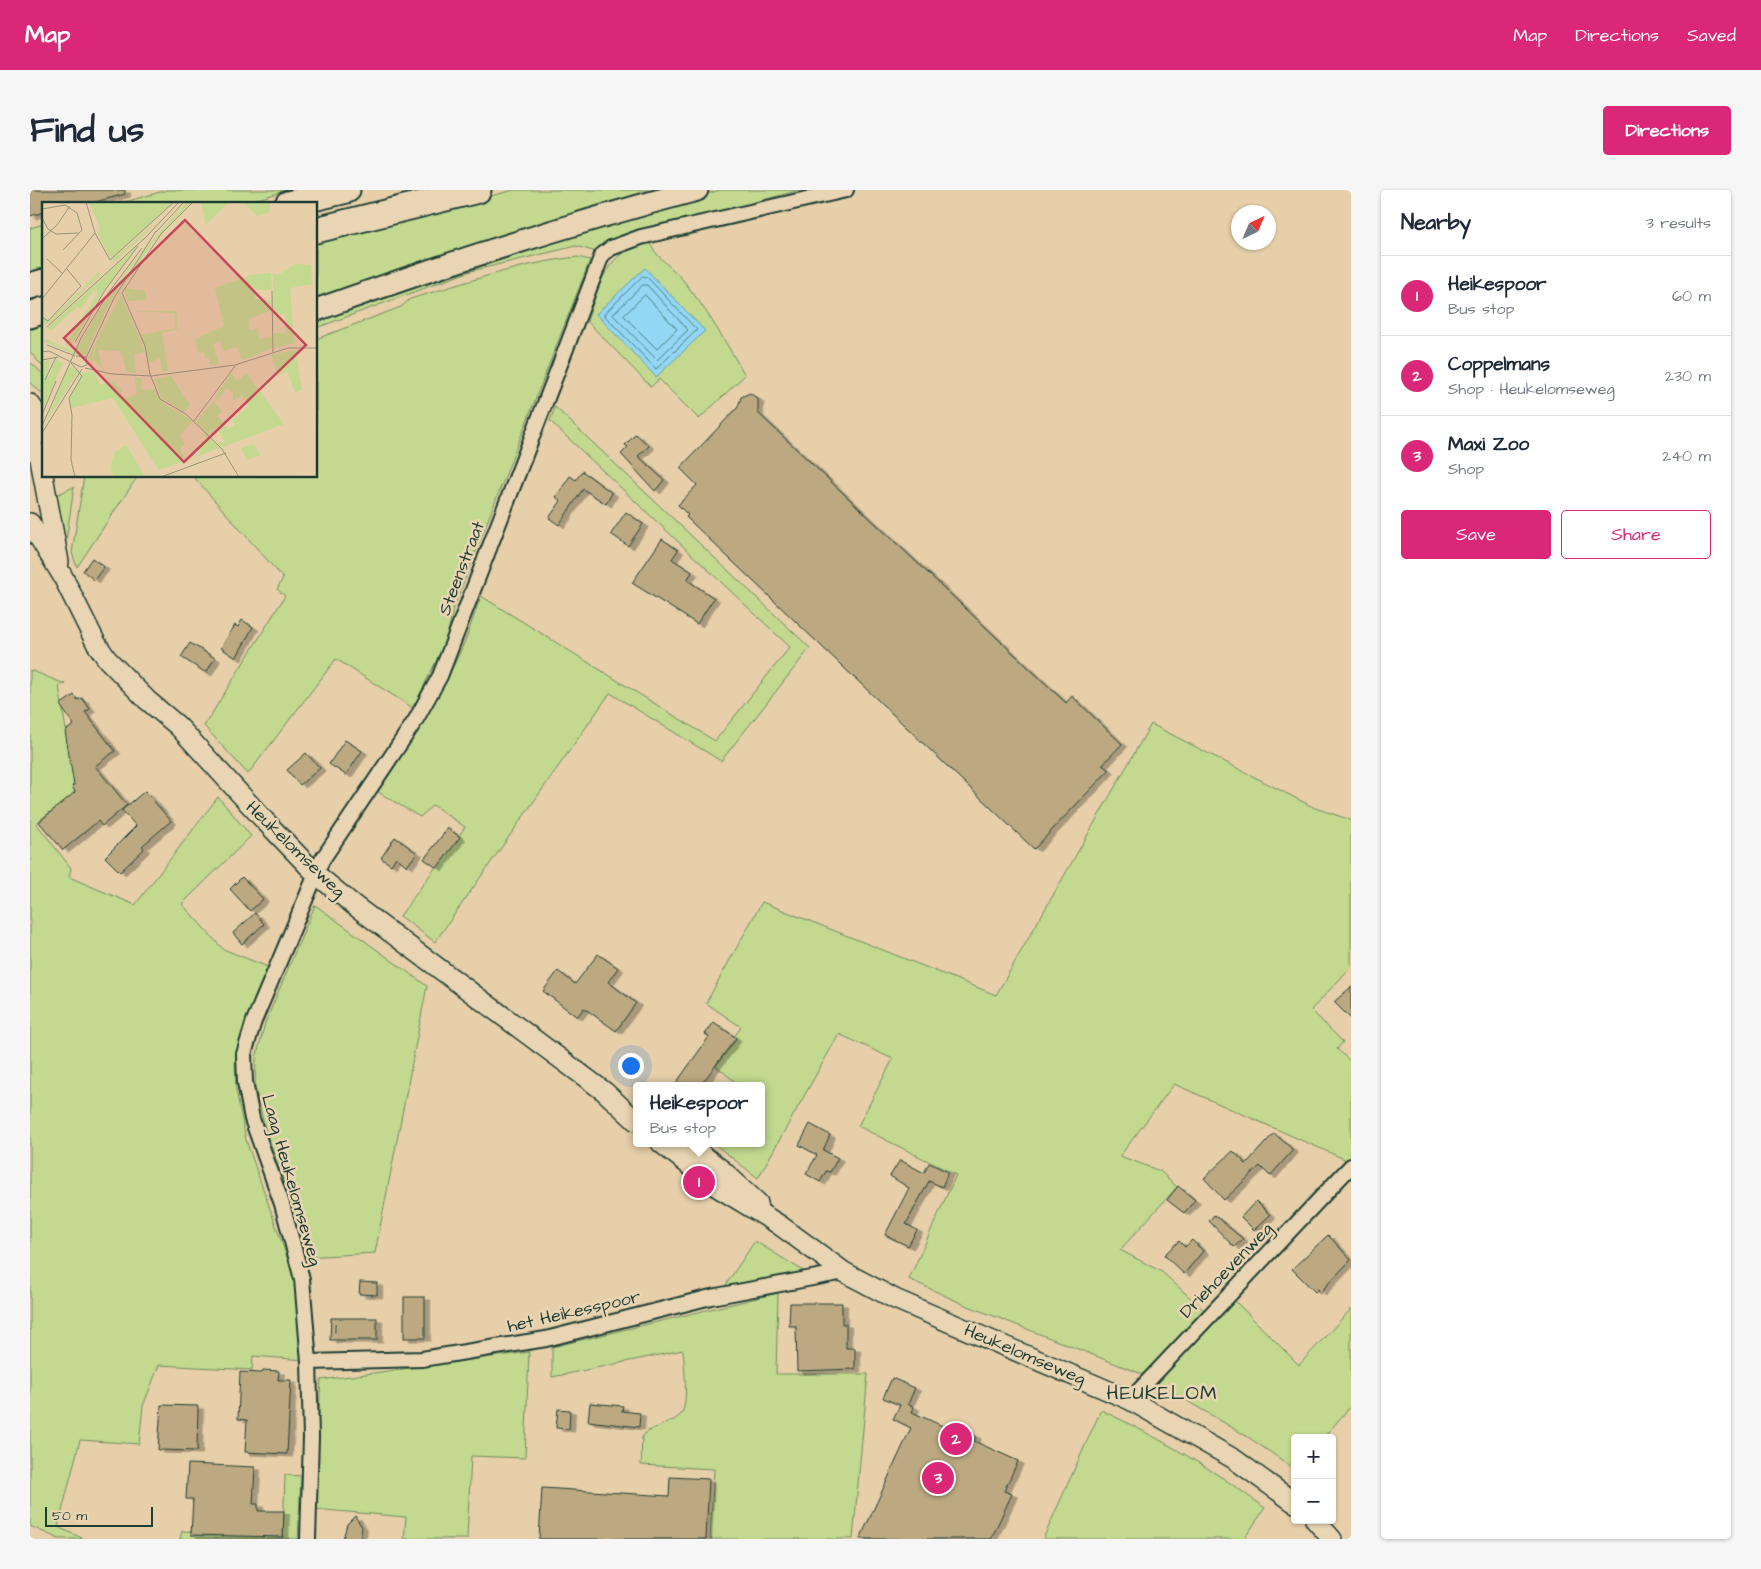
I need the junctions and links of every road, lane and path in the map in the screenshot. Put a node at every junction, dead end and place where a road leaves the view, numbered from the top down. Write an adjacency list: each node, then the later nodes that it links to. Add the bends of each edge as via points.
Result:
1 (347, 190): 5 (highway)
2 (478, 190): 6 (highway)
3 (697, 190): 7 (main road, via 530,237)
4 (846, 190): 16 (street, Steenstraat, via 641,236 602,255 440,676 415,722 322,860)
5 (296, 202)
6 (318, 230)
7 (318, 309)
8 (42, 311): 9 (highway)
9 (30, 315)
10 (30, 389): 11 (street)
11 (42, 403)
12 (30, 404): 13 (street, via 36,413 38,428)
13 (34, 456): 15 (street, Heukelomseweg, via 40,496 48,502)
14 (30, 522): 15 (street, Heukelomseweg)
15 (62, 575): 16 (street, Heukelomseweg, via 107,659 178,726)
16 (317, 875): 17 (street, Heukelomseweg); 25 (street, Laag Heukelomseweg, via 254,1021 244,1054 252,1119 282,1204 302,1279)
17 (605, 1092): 18 (street, Heukelomseweg); 19 (street, Heukelomseweg)
18 (633, 1108)
19 (633, 1118)
20 (666, 1147): 23 (street, Heukelomseweg, via 717,1187)
21 (692, 1147): 23 (street, Heukelomseweg, via 737,1182)
22 (1351, 1166): 26 (street, Driehoevenweg)
23 (778, 1224): 24 (street, Heukelomseweg)
24 (844, 1272): 25 (street, het Heikesspoor, via 711,1296 546,1339 422,1359); 26 (street, Heukelomseweg, via 895,1299)
25 (308, 1362): 29 (street, Laag Heukelomseweg)
26 (1130, 1400): 27 (street, Heukelomseweg, via 1234,1459)
27 (1291, 1500)
28 (1319, 1524): 30 (street)
29 (308, 1539)
30 (1332, 1539)

